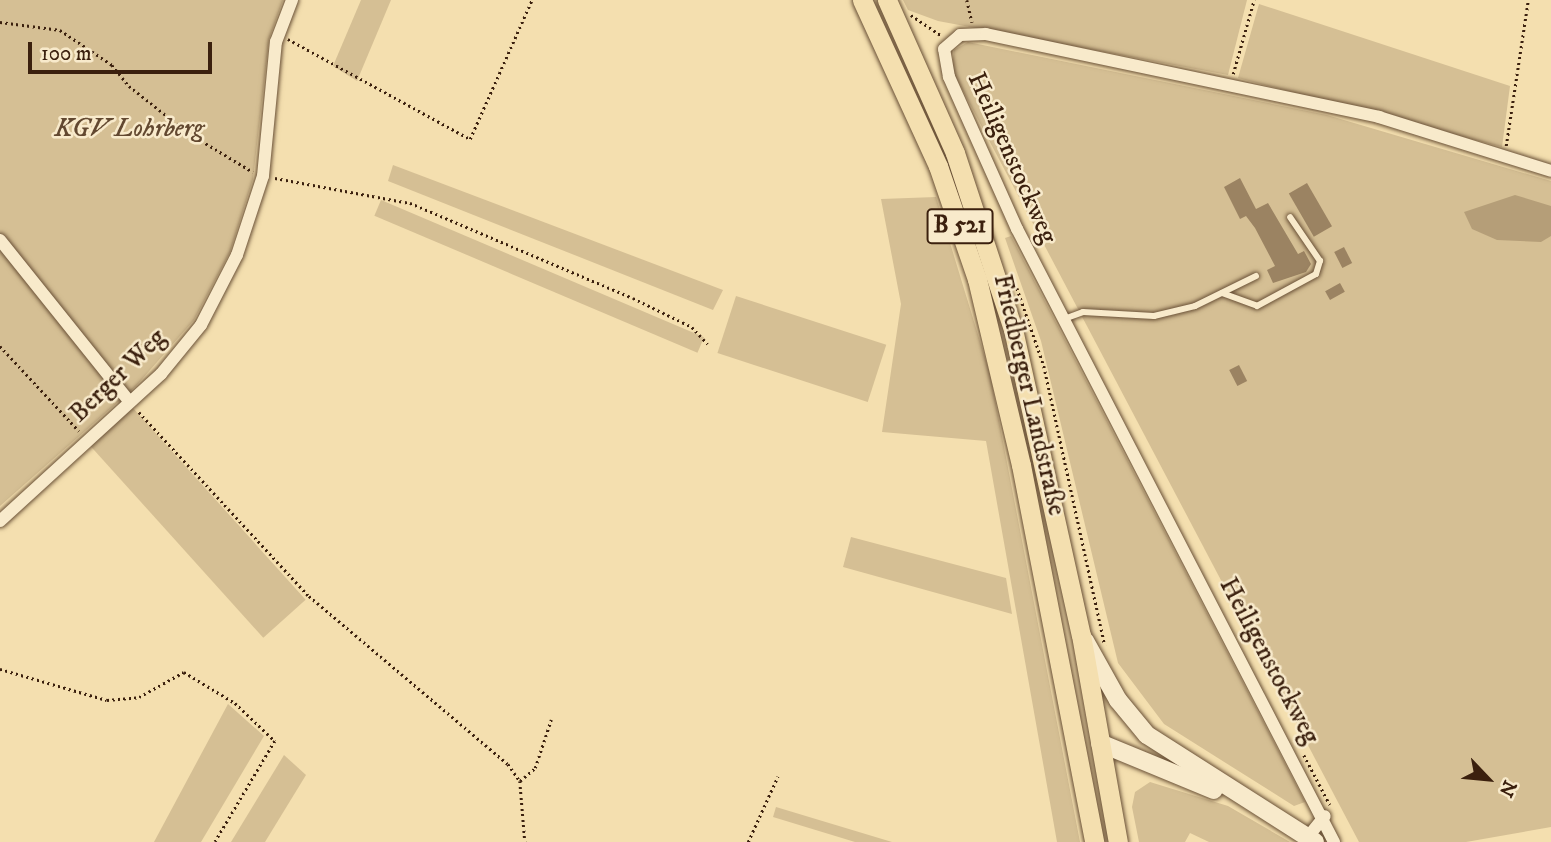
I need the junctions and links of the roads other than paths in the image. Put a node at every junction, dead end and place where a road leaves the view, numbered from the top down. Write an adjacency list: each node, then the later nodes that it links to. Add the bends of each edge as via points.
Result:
1 (292, 0): 10 (street, Berger Weg, via 279,33 263,174 237,255 201,325)
2 (862, 0): 13 (main road, Friedberger Landstraße / B 521, via 939,166 977,279 1021,465)
3 (887, 0): 12 (main road, Friedberger Landstraße / B 521, via 936,105 994,265)
4 (1551, 171): 9 (street, Heiligenstockweg, via 1379,117 974,32 950,42 943,58)
5 (1290, 217): 8 (lane, via 1320,261 1316,274 1257,306)
6 (0, 240): 10 (street)
7 (1256, 275): 8 (lane)
8 (1222, 293): 9 (lane, via 1154,316 1083,312)
9 (1064, 319): 16 (street, Heiligenstockweg)
10 (129, 401): 11 (street, Berger Weg)
11 (0, 521)
12 (1081, 635): 14 (main road, Friedberger Landstraße / B 521); 15 (street, Friedberger Landstraße, via 1132,719)
13 (1064, 696): 14 (main road); 18 (main road, B 521)
14 (1100, 743): 15 (street, Friedberger Landstraße); 19 (main road, B 521)
15 (1243, 801): 17 (street, Friedberger Landstraße)
16 (1325, 816): 17 (street); 20 (street, Heiligenstockweg)
17 (1311, 840)
18 (1094, 842)
19 (1118, 842)
20 (1334, 842)

